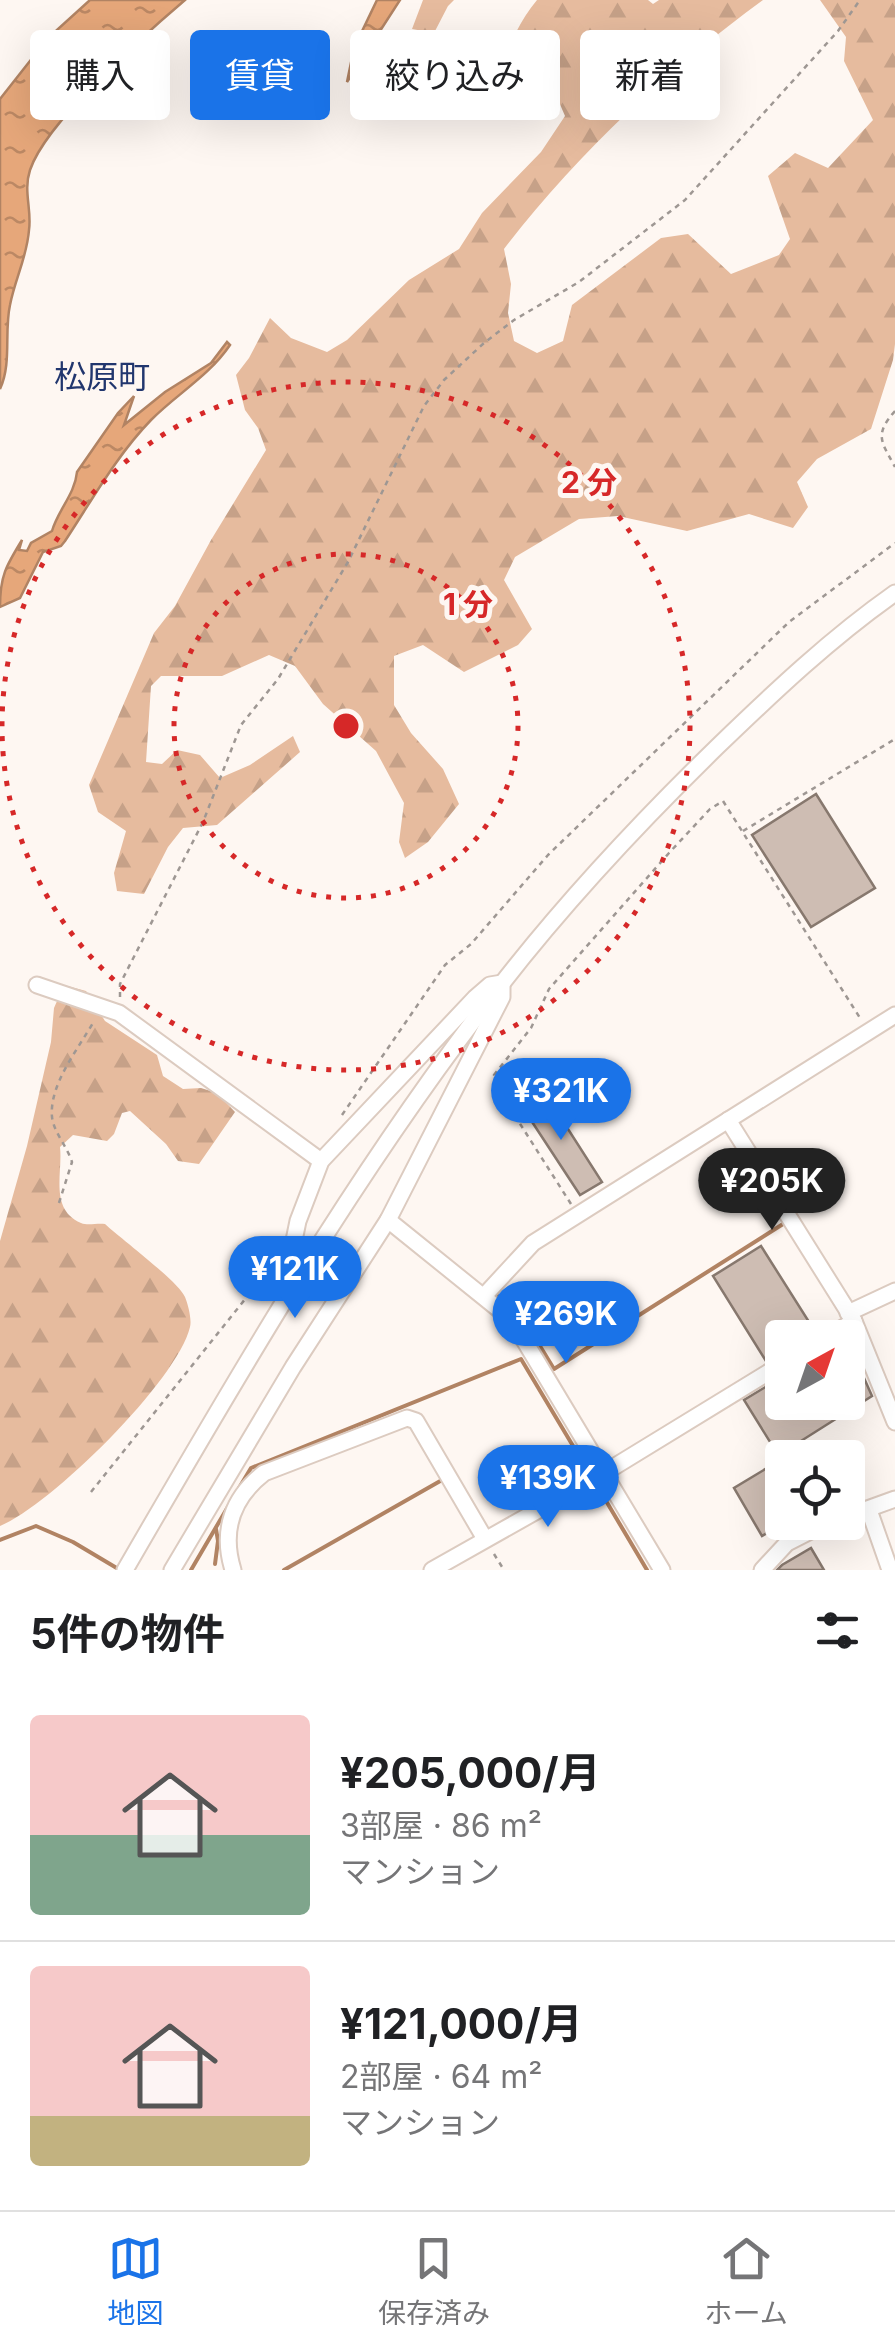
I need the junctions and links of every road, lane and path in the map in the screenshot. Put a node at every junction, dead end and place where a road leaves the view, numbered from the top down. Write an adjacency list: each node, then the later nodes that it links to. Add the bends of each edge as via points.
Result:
1 (860, 0): 11 (path, via 684,200 579,282 484,343 424,406 348,562 278,679 241,725 203,822 120,984)
2 (895, 411): 3 (path, via 880,434)
3 (895, 467)
4 (895, 543): 15 (path, via 790,622 548,855 445,965)
5 (895, 593): 8 (street, via 775,691 690,773)
6 (895, 739): 7 (path)
7 (743, 832): 13 (path); 18 (path, via 723,801 710,809 549,989 531,1028 494,1076)
8 (502, 983): 16 (street, via 475,998); 19 (street, via 502,997); 21 (street, via 374,1162)
9 (37, 985): 10 (street)
10 (102, 1007): 11 (street); 17 (path, via 56,1092 52,1116 72,1162)
11 (119, 1013): 16 (street)
12 (895, 1015): 13 (street)
13 (868, 1032): 14 (street)
14 (728, 1120): 18 (street); 24 (street)
15 (336, 1124)
16 (320, 1161): 20 (street)
17 (59, 1203)
18 (577, 1214): 23 (street, via 534,1243)
19 (388, 1220): 23 (street); 28 (street, via 303,1351)
20 (290, 1260): 21 (street); 31 (path, via 262,1278)
21 (300, 1280): 37 (street)
22 (895, 1291): 24 (street)
23 (484, 1296): 30 (street, via 512,1320)
24 (851, 1317): 25 (street); 27 (street)
25 (847, 1320)
26 (765, 1374): 30 (street)
27 (895, 1422)
28 (249, 1451): 29 (street); 38 (street)
29 (264, 1471): 35 (street, via 407,1418 416,1421); 39 (street, via 229,1520)
30 (597, 1476): 35 (street); 42 (street)
31 (91, 1492)
32 (895, 1500): 33 (street)
33 (869, 1510): 34 (street); 44 (street)
34 (865, 1511)
35 (486, 1540): 40 (street); 41 (path)
36 (791, 1540): 43 (street)
37 (127, 1567)
38 (172, 1570)
39 (233, 1570)
40 (432, 1570)
41 (504, 1570)
42 (662, 1570)
43 (762, 1570)
44 (890, 1570)

